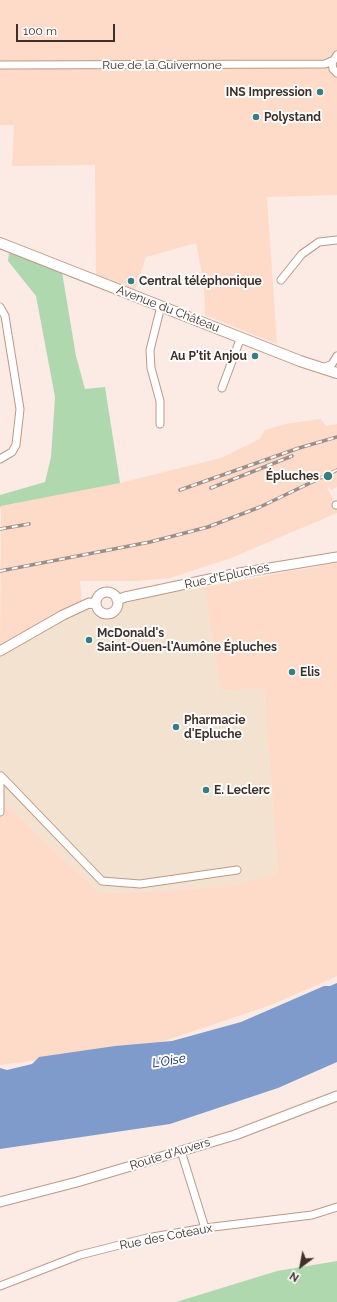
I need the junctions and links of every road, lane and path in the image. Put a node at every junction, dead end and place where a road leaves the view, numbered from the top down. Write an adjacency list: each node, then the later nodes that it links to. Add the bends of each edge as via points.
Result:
1 (335, 64): 2 (street, Rue de la Guivernone)
2 (0, 65)
3 (337, 240): 5 (street, via 319,242 302,254)
4 (0, 243): 6 (main road, Avenue du Château)
5 (282, 280)
6 (162, 306): 8 (main road, Avenue du Château); 13 (street, via 150,350 151,368 160,401)
7 (0, 307): 14 (street, via 5,316 20,408 16,445 12,452)
8 (241, 337): 10 (main road, Avenue du Château); 12 (street)
9 (337, 361): 10 (street)
10 (323, 368): 11 (main road, Avenue du Château)
11 (337, 373)
12 (222, 388)
13 (160, 424)
14 (0, 459)
15 (337, 557): 16 (street, Rue d'Epluches, via 234,574)
16 (118, 600): 17 (street, via 113,594 106,592 99,594); 17 (street, via 117,608 108,614 101,613)
17 (95, 604): 18 (street, via 89,603 69,611)
18 (0, 651)
19 (0, 776): 20 (street); 21 (street, via 102,881 140,884)
20 (0, 812)
21 (237, 870)
22 (337, 1096): 23 (street, Route d'Auvers, via 242,1132)
23 (181, 1151): 24 (street, Route d'Auvers); 26 (street)
24 (0, 1202)
25 (337, 1207): 26 (street, Rue des Coteaux, via 312,1215)
26 (205, 1228): 27 (street, Rue des Coteaux, via 147,1238 80,1255)
27 (0, 1286)

